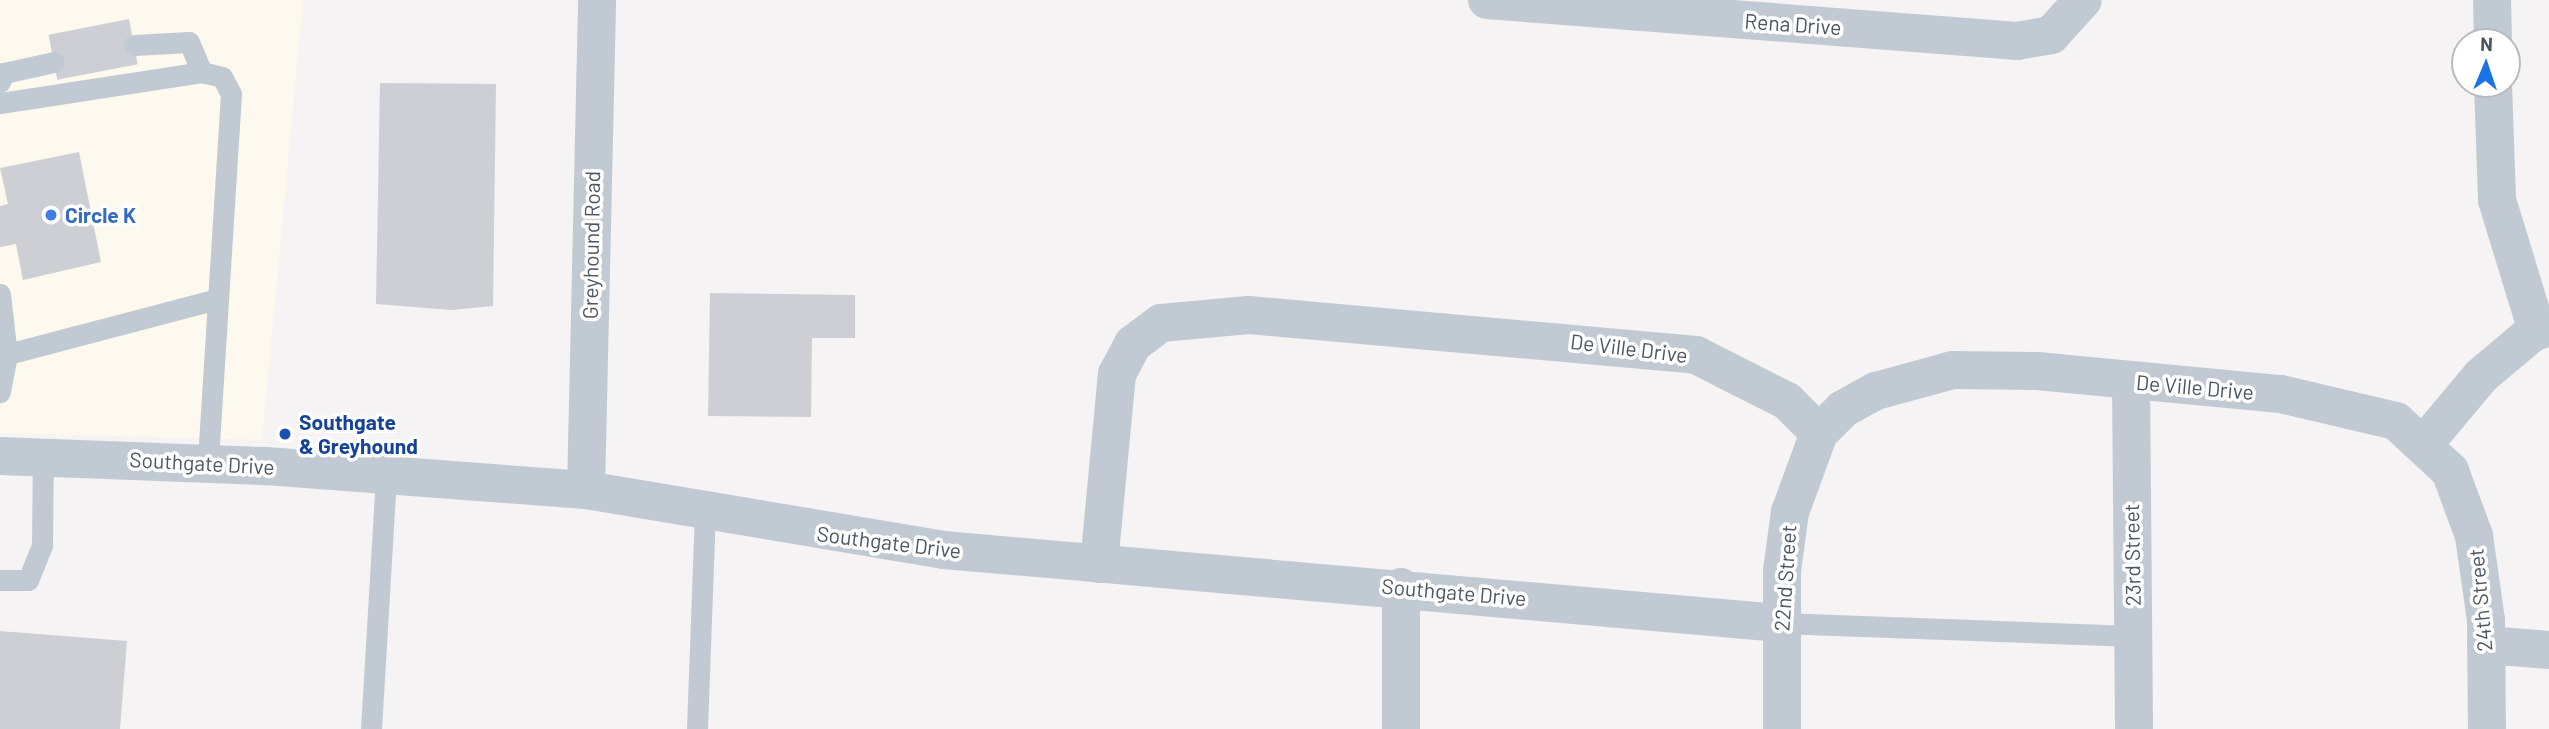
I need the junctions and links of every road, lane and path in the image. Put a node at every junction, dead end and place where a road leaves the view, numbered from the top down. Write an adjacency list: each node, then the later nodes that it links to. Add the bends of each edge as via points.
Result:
1 (597, 0): 24 (street, Greyhound Road)
2 (1487, 0): 3 (street, Rena Drive, via 2017,41 2052,35)
3 (2083, 0)
4 (2493, 0): 5 (street)
5 (2493, 28)
6 (134, 45): 8 (lane, via 189,43)
7 (54, 62): 9 (lane, via 5,73)
8 (202, 72): 11 (lane); 13 (lane, via 222,77 231,94)
9 (0, 82)
10 (2493, 98): 14 (street, via 2497,200)
11 (0, 103)
12 (0, 294): 15 (lane)
13 (213, 300): 15 (lane); 22 (lane)
14 (2543, 329): 19 (street, via 2481,376)
15 (3, 356): 17 (lane)
16 (2131, 382): 18 (street, De Ville Drive, via 2037,371 1927,374 1875,391); 19 (street, De Ville Drive, via 2281,394 2361,408 2396,421); 30 (street, 23rd Street)
17 (0, 392)
18 (1819, 433): 26 (street, De Ville Drive, via 1787,401 1696,355 1249,315 1161,323 1133,344 1117,374); 29 (street, 22nd Street, via 1790,512)
19 (2425, 443): 31 (street, 24th Street, via 2450,471 2474,536)
20 (0, 456): 21 (street, Southgate Drive)
21 (43, 456): 22 (street, Southgate Drive); 27 (lane, via 42,545 28,580)
22 (208, 463): 23 (street, Southgate Drive)
23 (386, 475): 24 (street, Southgate Drive); 33 (lane)
24 (586, 490): 25 (street, Southgate Drive)
25 (705, 513): 26 (street, Southgate Drive, via 829,536); 34 (lane)
26 (1099, 564): 28 (street, Southgate Drive)
27 (0, 580)
28 (1401, 587): 29 (street, Southgate Drive); 35 (street)
29 (1780, 623): 30 (lane); 36 (street, 22nd Street)
30 (2133, 636): 37 (street, 23rd Street)
31 (2486, 645): 32 (street); 38 (street, 24th Street)
32 (2549, 650)
33 (371, 729)
34 (697, 729)
35 (1401, 729)
36 (1782, 729)
37 (2134, 729)
38 (2487, 729)

